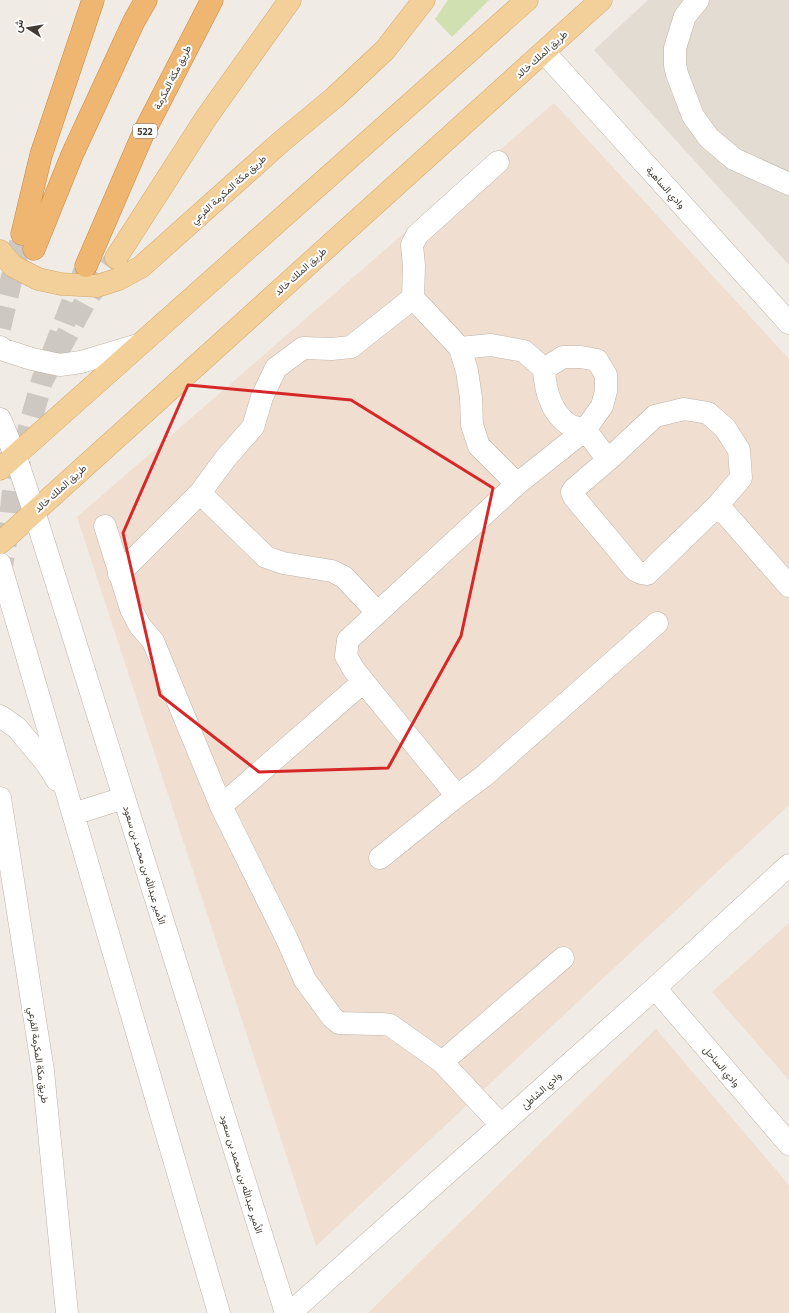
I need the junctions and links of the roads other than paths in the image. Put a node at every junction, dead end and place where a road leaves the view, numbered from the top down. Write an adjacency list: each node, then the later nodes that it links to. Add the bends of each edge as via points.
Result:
1 (93, 0): 2 (highway, via 41,155 28,241)
2 (146, 0)
3 (212, 0): 14 (highway, طريق مكة المكرمة / 522, via 143,134)
4 (290, 0): 13 (main road, via 206,118)
5 (424, 0): 12 (main road, طريق مكة المكرمة الفرعي, via 385,50 140,267 119,279 97,286 61,284 38,279 13,266)
6 (527, 0): 17 (main road)
7 (601, 0): 9 (main road, طريق الملك خالد)
8 (698, 0): 11 (street, via 685,16 675,48 674,64 693,116 709,138 734,159)
9 (544, 52): 16 (street, وادي الساهية); 28 (main road, طريق الملك خالد)
10 (498, 162): 15 (street, via 417,235 412,245)
11 (789, 184)
12 (0, 251)
13 (116, 258)
14 (86, 266)
15 (413, 298): 19 (street); 26 (street, via 351,347 303,348 276,368 262,397 253,428 225,459)
16 (789, 323)
17 (138, 345): 18 (street, via 81,362 60,365 32,359); 24 (main road)
18 (0, 347)
19 (460, 348): 20 (street, via 491,345 524,351); 25 (street, via 472,398 472,425 479,446)
20 (544, 368): 22 (street, via 545,386 550,403 568,425); 22 (street, via 563,357 597,360 606,375 606,391 602,406)
21 (0, 419): 24 (street, الأمير عبدالله بن محمد بن سعود)
22 (585, 430): 23 (street); 25 (street)
23 (608, 460): 27 (street, via 655,416 684,409 708,413 724,428 739,450 741,478); 27 (street, via 574,489 572,495 635,570 641,573 647,574)
24 (8, 462): 28 (street, الأمير عبدالله بن محمد بن سعود)
25 (517, 484): 34 (street)
26 (200, 493): 32 (street); 34 (street, via 266,557 283,563 332,571 344,577)
27 (718, 505): 33 (street)
28 (34, 511): 30 (main road, طريق الملك خالد); 40 (street, الأمير عبدالله بن محمد بن سعود)
29 (105, 526): 32 (street)
30 (0, 543)
31 (0, 564): 42 (street)
32 (119, 574): 41 (street, via 131,609 140,626 153,641)
33 (789, 586)
34 (377, 612): 36 (street, via 348,640 346,656)
35 (657, 623): 38 (street)
36 (363, 682): 38 (street); 41 (street)
37 (0, 716): 42 (street, via 17,728 42,758)
38 (458, 796): 43 (street)
39 (0, 798): 50 (street, طريق مكة المكرمة الفرعي, via 42,1071)
40 (124, 798): 42 (street); 52 (street, الأمير عبدالله بن محمد بن سعود)
41 (221, 806): 47 (street, via 305,980 332,1017 339,1023 390,1025)
42 (71, 807): 51 (street)
43 (380, 858)
44 (789, 865): 46 (street, وادي الشاطئ)
45 (563, 958): 47 (street)
46 (655, 988): 48 (street, وادي الشاطئ); 49 (street, وادي الساحل)
47 (442, 1062): 48 (street)
48 (501, 1125): 53 (street, وادي الشاطئ)
49 (789, 1144)
50 (67, 1313)
51 (219, 1313)
52 (286, 1313)
53 (290, 1313)

